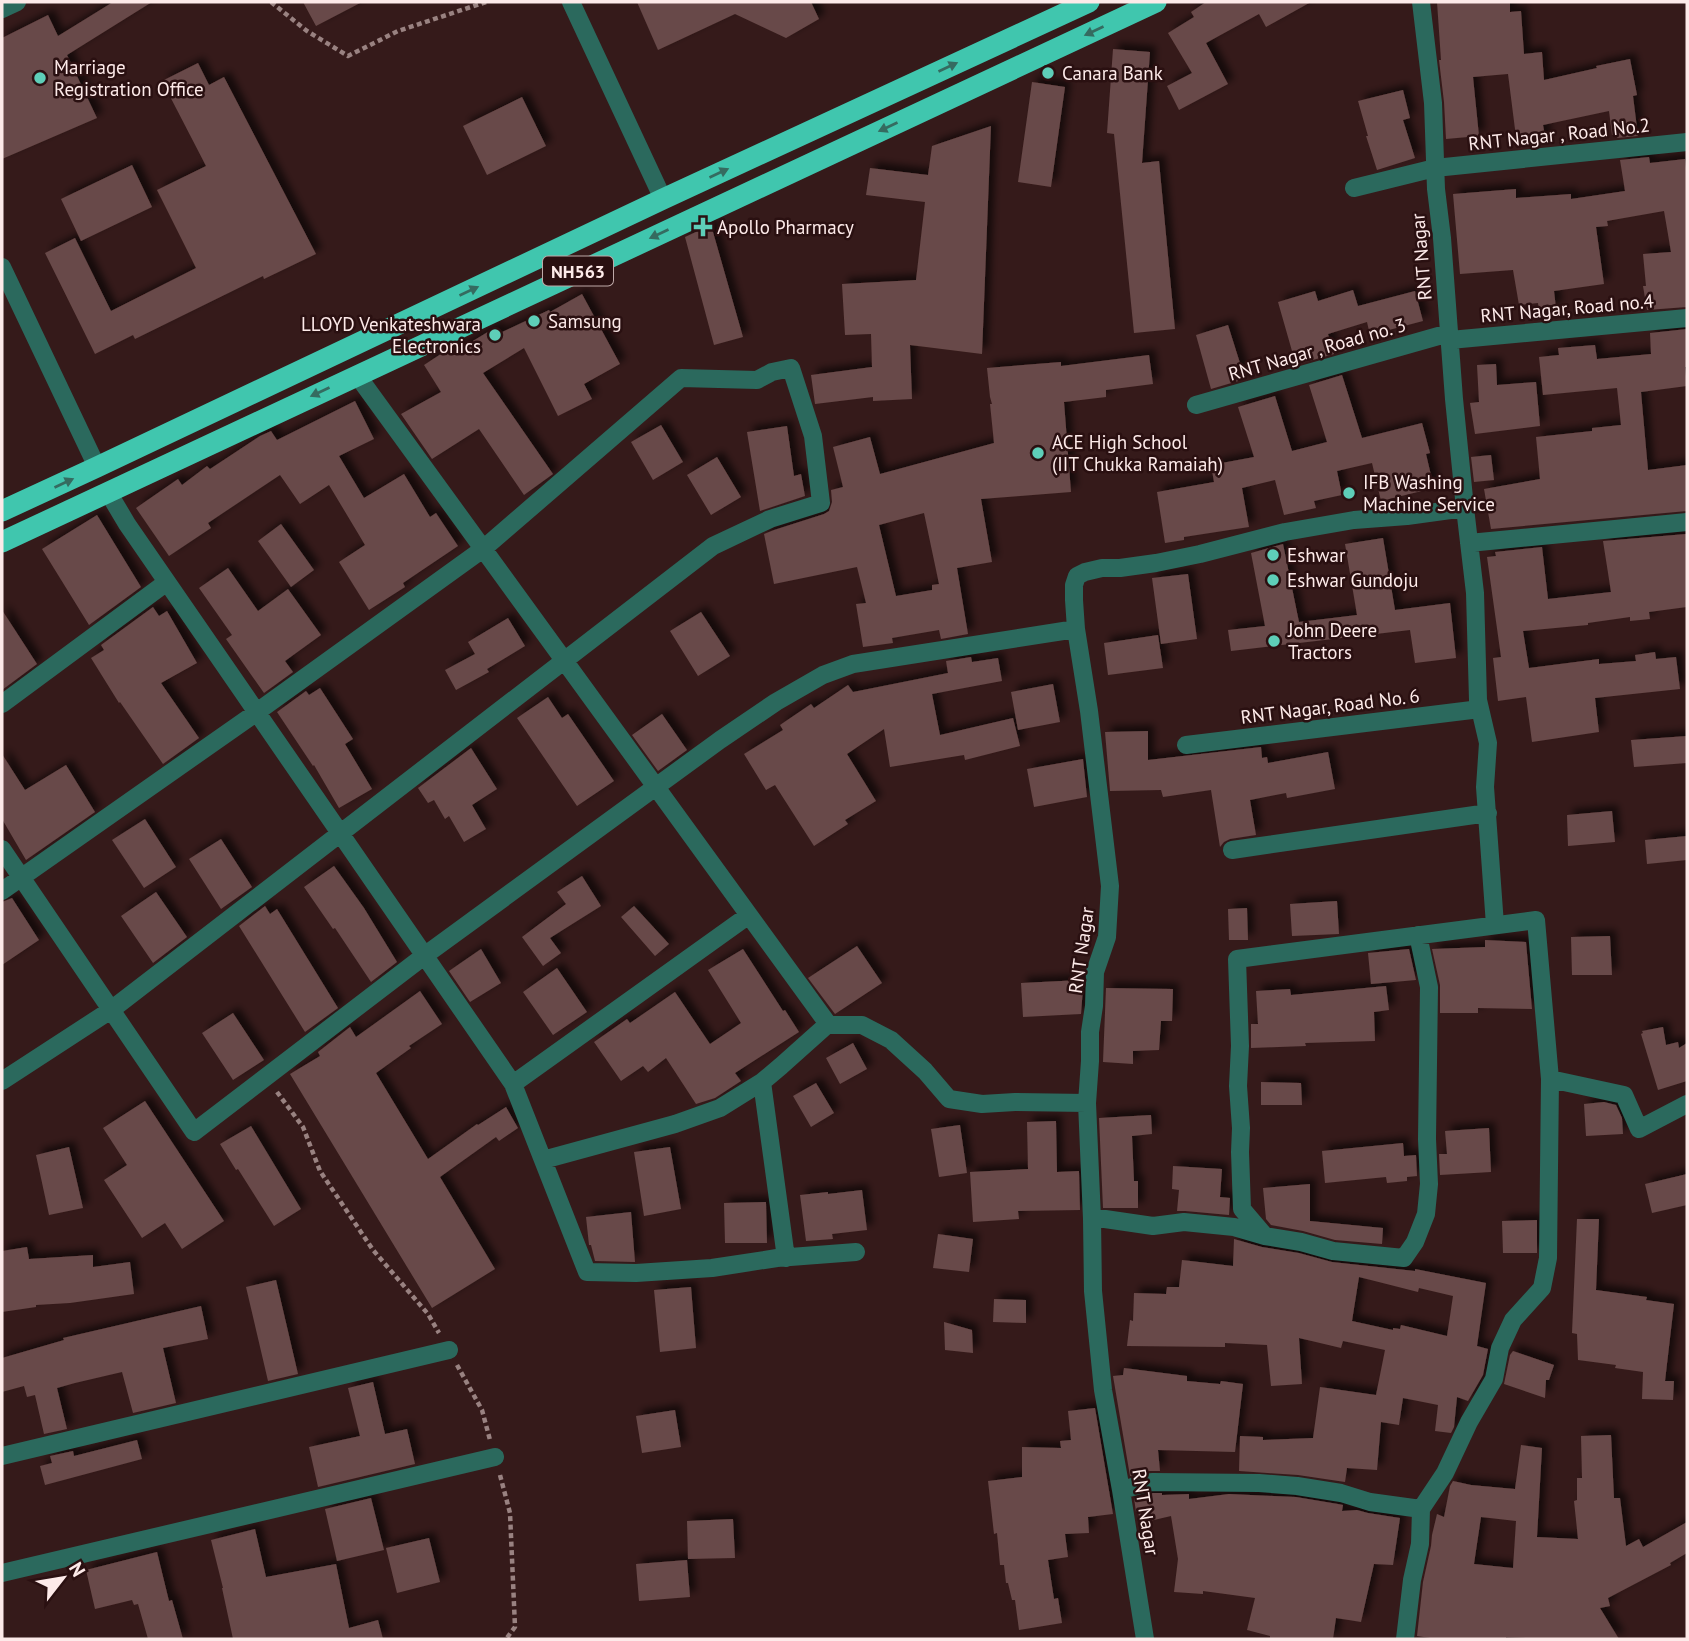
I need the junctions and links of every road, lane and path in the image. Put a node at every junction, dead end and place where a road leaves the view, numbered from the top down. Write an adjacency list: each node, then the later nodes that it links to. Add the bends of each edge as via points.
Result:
1 (17, 2): 8 (street)
2 (271, 2): 3 (path, via 348,56 398,31)
3 (486, 2)
4 (571, 2): 12 (street)
5 (1089, 2): 12 (highway, NH563, one-way to 5)
6 (1156, 2): 16 (highway, NH563, one-way to 16)
7 (1422, 2): 10 (street, RNT Nagar)
8 (2, 9)
9 (1687, 142): 10 (street, RNT Nagar , Road No.2)
10 (1435, 168): 11 (street, RNT Nagar , Road No.2); 15 (street, RNT Nagar)
11 (1354, 188)
12 (663, 199): 18 (highway, NH563, one-way to 12)
13 (2, 267): 18 (street)
14 (1687, 318): 15 (street, RNT Nagar, Road no.4)
15 (1450, 337): 17 (street, RNT Nagar , Road no. 3); 20 (street, RNT Nagar)
16 (357, 375): 19 (highway, NH563, one-way to 19); 25 (street)
17 (1196, 405)
18 (97, 467): 21 (highway, NH563, one-way to 18)
19 (108, 492): 23 (highway, NH563); 26 (street)
20 (1465, 508): 24 (street, RNT Nagar); 27 (street, RNT Nagar, via 1354,520 1156,563 1085,572 1077,576 1074,585)
21 (2, 511)
22 (1687, 522): 24 (street)
23 (2, 542)
24 (1469, 543): 30 (street, RNT Nagar)
25 (483, 549): 28 (street); 28 (street, via 681,378 757,380 790,368 813,436 821,503 770,519 713,546); 31 (street)
26 (167, 582): 29 (street); 31 (street)
27 (1076, 629): 33 (street, via 853,664 823,675); 50 (street, RNT Nagar, via 1110,886 1107,937 1095,972)
28 (564, 661): 33 (street); 35 (street)
29 (2, 704)
30 (1480, 709): 32 (street, RNT Nagar, Road No. 6); 34 (street, RNT Nagar, via 1488,743)
31 (257, 712): 35 (street); 38 (street)
32 (1186, 745)
33 (655, 786): 40 (street); 43 (street)
34 (1488, 813): 37 (street); 41 (street, RNT Nagar)
35 (340, 833): 43 (street); 44 (street)
36 (2, 849): 38 (street)
37 (1232, 850)
38 (22, 878): 39 (street); 44 (street)
39 (2, 891)
40 (749, 915): 45 (street); 49 (street)
41 (1495, 925): 42 (street); 46 (street, via 1536,919)
42 (1418, 935): 54 (street, via 1237,959 1242,1209); 54 (street, via 1429,987 1429,1184 1426,1214 1415,1242 1404,1258 1333,1251)
43 (424, 956): 44 (street, via 194,1132); 49 (street)
44 (111, 1010): 47 (street)
45 (828, 1024): 48 (street); 50 (street, via 862,1025 891,1040 949,1099 982,1104)
46 (1550, 1079): 51 (street, via 1624,1095 1639,1129); 61 (street, via 1548,1258 1542,1288 1513,1320 1500,1348 1494,1379)
47 (2, 1081)
48 (762, 1082): 52 (street, via 720,1108); 56 (street)
49 (513, 1084): 52 (street)
50 (1087, 1103): 53 (street, RNT Nagar)
51 (1687, 1104)
52 (542, 1160): 56 (street, via 587,1272 712,1268)
53 (1093, 1219): 54 (street, via 1153,1226 1234,1227); 60 (street, RNT Nagar, via 1093,1291 1103,1390)
54 (1265, 1236)
55 (856, 1252): 56 (street)
56 (786, 1258)
57 (449, 1350): 58 (street)
58 (2, 1455)
59 (495, 1457): 62 (street)
60 (1121, 1490): 61 (street, via 1152,1482 1259,1483); 63 (street, RNT Nagar)
61 (1421, 1509): 64 (street)
62 (2, 1573)
63 (1145, 1639)
64 (1405, 1639)

